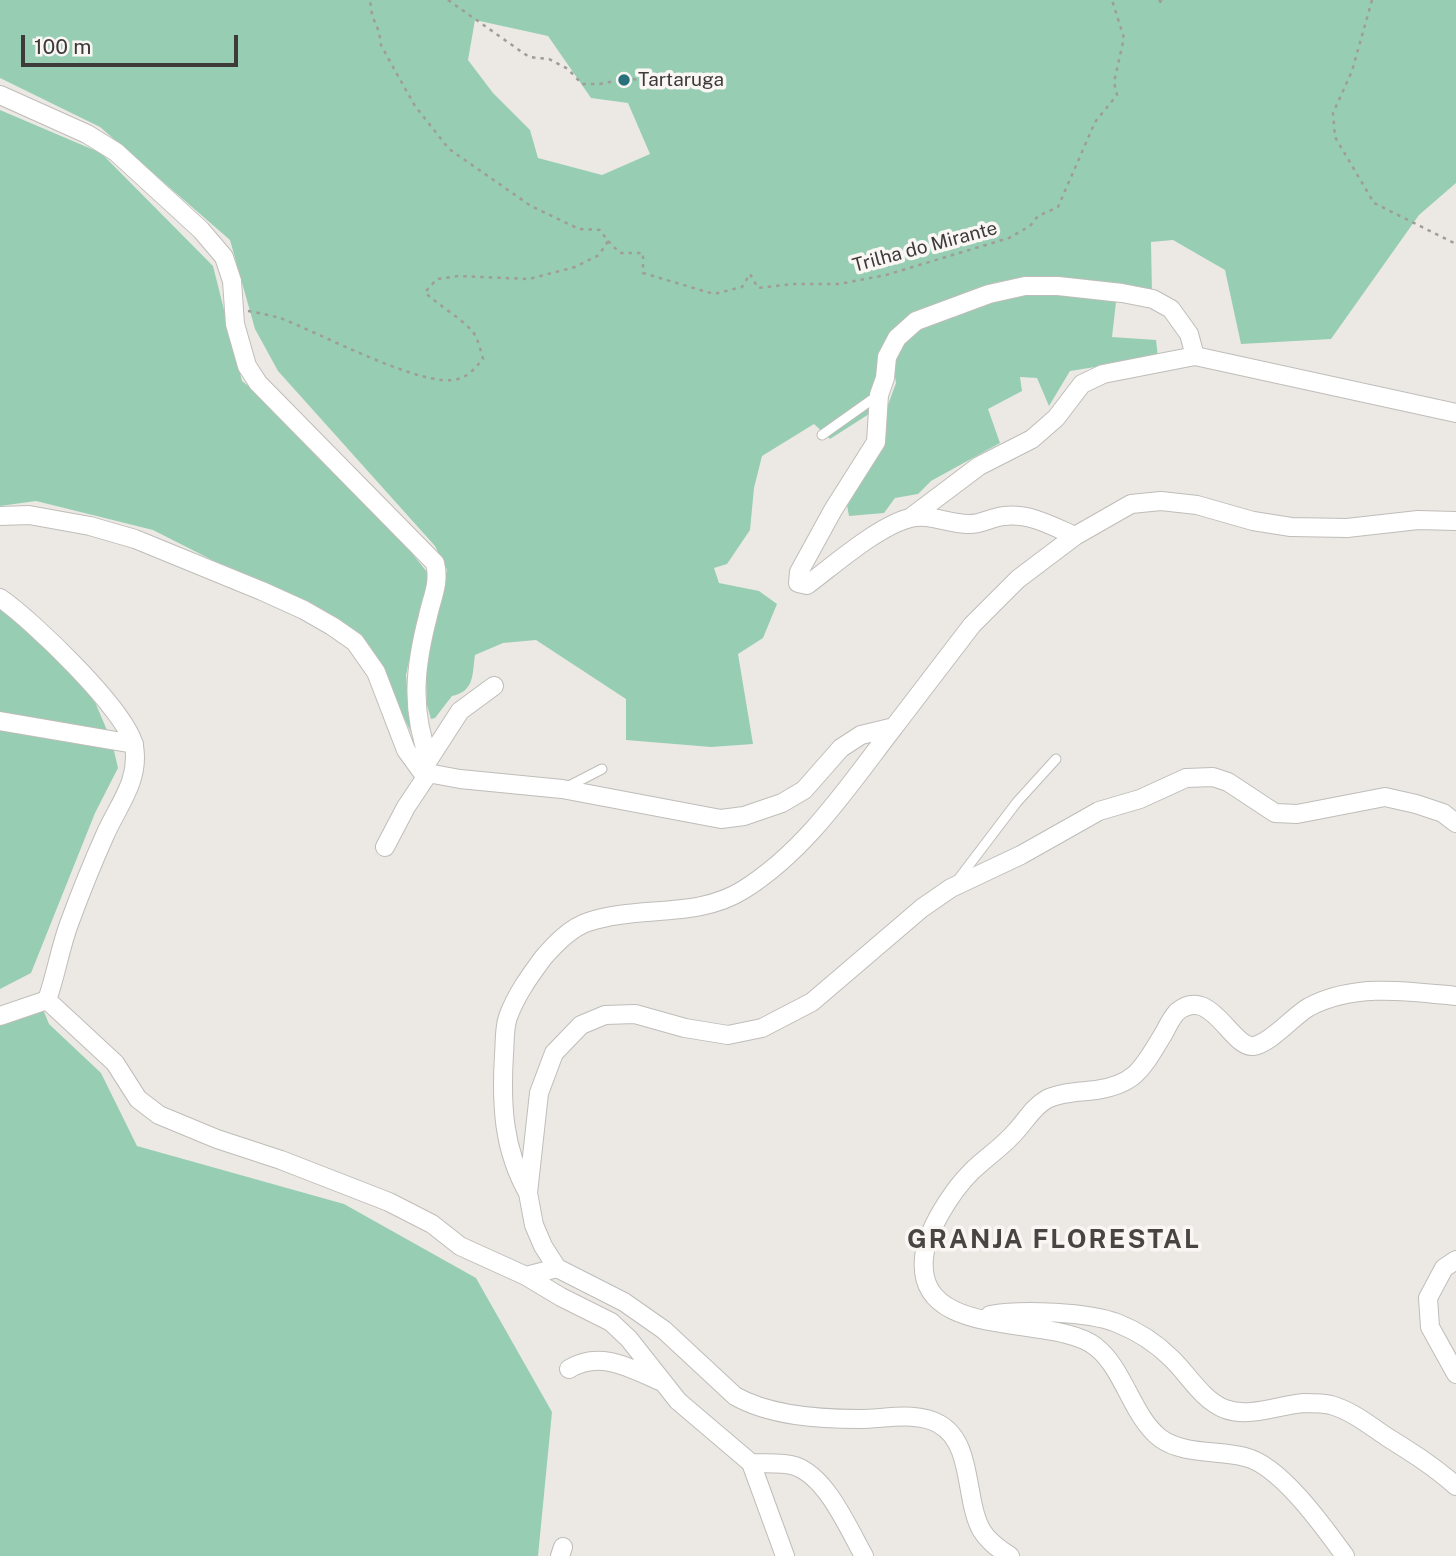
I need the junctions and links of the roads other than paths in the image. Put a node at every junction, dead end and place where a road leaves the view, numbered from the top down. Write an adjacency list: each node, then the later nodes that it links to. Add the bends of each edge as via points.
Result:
1 (0, 95): 16 (street, via 116,152 201,230 224,257 232,281 234,324 247,366 258,383 435,563 438,576 416,674 415,701)
2 (1195, 356): 3 (street, via 1189,334 1171,309 1153,299 1025,286 916,321 897,338 887,357); 4 (street); 7 (street, via 1103,374 1082,384 1056,418 1032,439 979,466)
3 (879, 395): 5 (lane); 7 (street, via 876,442 833,510 799,572 798,583 807,585 872,537)
4 (1456, 413)
5 (822, 435)
6 (0, 516): 16 (street, via 41,517 135,539 262,591 332,626 355,642 376,672 406,750)
7 (910, 518): 9 (street, via 970,525 1004,516 1031,517)
8 (1456, 522): 9 (street, via 1291,527 1161,501 1131,504)
9 (1074, 536): 13 (street, via 1018,579 972,625)
10 (0, 598): 14 (street, via 40,629 88,680 120,718)
11 (494, 686): 16 (street, via 460,711)
12 (0, 721): 14 (street)
13 (894, 727): 18 (street, via 861,735 841,748 804,790 744,816 721,819); 25 (street, via 791,853 741,891 695,908 587,922 549,951 521,988 507,1021 501,1099 516,1173)
14 (134, 744): 23 (street, via 131,787 106,832 68,926)
15 (1056, 759): 21 (lane)
16 (426, 768): 18 (street); 20 (street)
17 (602, 769): 18 (lane)
18 (562, 789)
19 (1456, 823): 21 (street, via 1443,813 1385,797 1297,814 1275,813 1228,782 1213,777 1186,778 1099,811)
20 (385, 847)
21 (951, 888): 25 (street, via 812,1002 762,1028 728,1035 635,1014 605,1016 580,1025 554,1053 539,1093)
22 (1456, 996): 29 (street, via 1351,992 1310,1006 1262,1044 1250,1047 1240,1043 1207,1009 1190,1006 1177,1013 1133,1078 1116,1087 1048,1098 958,1185 925,1248 923,1268 928,1286 937,1298)
23 (47, 1000): 24 (street); 28 (street, via 115,1063 138,1099 159,1115 389,1202 432,1224 460,1246)
24 (0, 1016)
25 (528, 1193): 27 (street, via 534,1225)
26 (1456, 1260): 31 (street, via 1444,1268 1428,1298 1430,1326)
27 (557, 1268): 28 (street); 37 (street, via 664,1330 735,1396 758,1407 857,1419 922,1418 941,1424 957,1442 981,1529)
28 (526, 1276): 32 (street, via 611,1322)
29 (973, 1319): 34 (street, via 1003,1313 1056,1313 1115,1322 1145,1337 1209,1399 1226,1409 1329,1405 1352,1414); 38 (street, via 1077,1336 1097,1347 1161,1438 1175,1446 1246,1457 1266,1465)
30 (569, 1369): 32 (street, via 581,1361 598,1359)
31 (1456, 1374)
32 (660, 1381): 33 (street)
33 (751, 1463): 35 (street); 36 (street, via 792,1465 806,1471 822,1486)
34 (1456, 1486)
35 (785, 1556)
36 (864, 1556)
37 (1010, 1556)
38 (1345, 1556)

